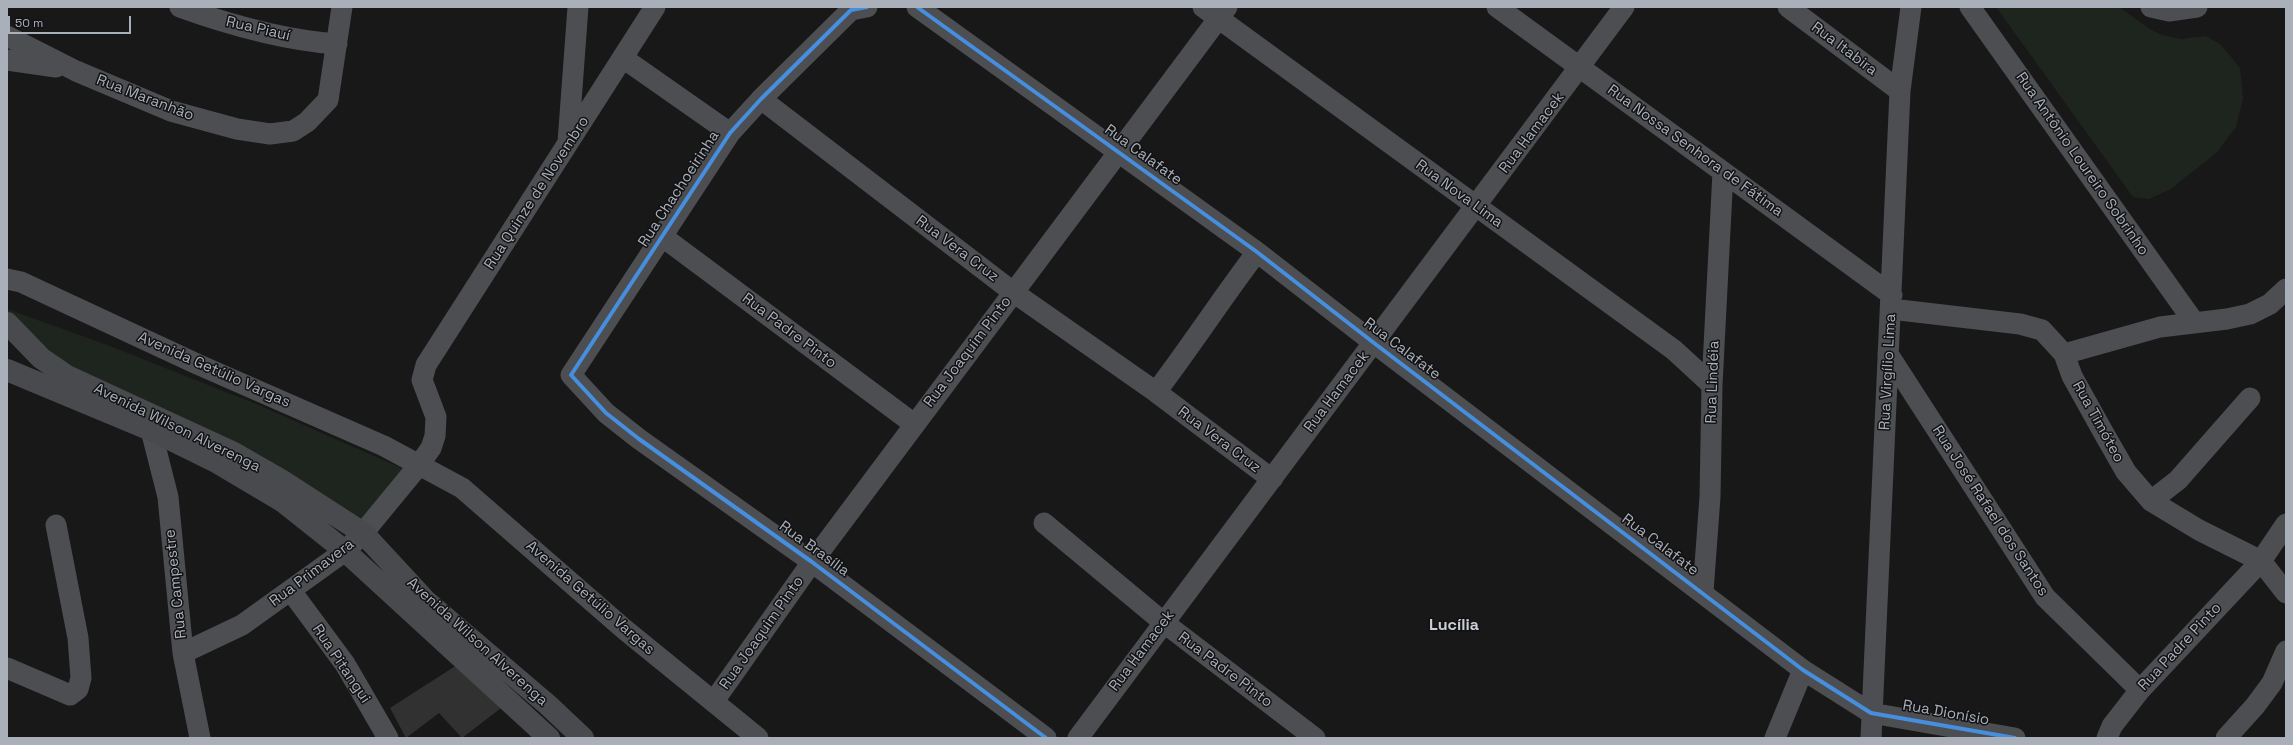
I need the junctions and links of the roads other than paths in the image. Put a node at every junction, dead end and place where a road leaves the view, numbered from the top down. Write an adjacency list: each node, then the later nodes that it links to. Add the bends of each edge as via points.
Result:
1 (180, 7): 16 (street, Rua Piauí, via 220,21 312,42)
2 (578, 7): 24 (street)
3 (655, 7): 17 (street, Rua Quinze de Novembro)
4 (867, 7): 22 (street, Rua Chachoeirinha, via 851,10)
5 (916, 7): 25 (street, Rua Calafate)
6 (1498, 7): 19 (street, Rua Nossa Senhora de Fátima)
7 (1624, 7): 19 (street, Rua Hamacek)
8 (1788, 7): 21 (street, Rua Itabira)
9 (1911, 7): 21 (street, Rua Virgílio Lima)
10 (1970, 7): 34 (street, Rua Antônio Loureiro Sobrinho)
11 (2151, 7): 12 (street, via 2169,11)
12 (2197, 7)
13 (344, 8): 16 (street, Rua Maranhão)
14 (1216, 11): 25 (street, Rua Joaquim Pinto); 27 (street, Rua Nova Lima)
15 (7, 36): 20 (street, Rua Maranhão)
16 (337, 44): 20 (street, Rua Maranhão, via 328,100 307,122 293,131 270,134 237,129 171,111)
17 (623, 58): 23 (street); 24 (street, Rua Quinze de Novembro)
18 (7, 60): 20 (street)
19 (1581, 67): 26 (street, Rua Nossa Senhora de Fátima); 27 (street, Rua Hamacek)
20 (76, 71)
21 (1900, 92): 33 (street, Rua Virgílio Lima)
22 (761, 99): 23 (street, Rua Chachoeirinha); 32 (street, Rua Vera Cruz)
23 (730, 133): 28 (street, Rua Chachoeirinha)
24 (568, 146): 46 (street, Rua Quinze de Novembro, via 426,365 422,380 436,417 435,436)
25 (1119, 153): 29 (street, Rua Calafate); 32 (street, Rua Joaquim Pinto)
26 (1723, 172): 33 (street, Rua Nossa Senhora de Fátima); 41 (street, Rua Lindéia)
27 (1477, 206): 36 (street, Rua Hamacek); 41 (street, Rua Nova Lima, via 1674,350)
28 (663, 238): 40 (street, Rua Chachoeirinha); 44 (street, Rua Padre Pinto)
29 (1257, 252): 36 (street, Rua Calafate); 42 (street)
30 (7, 279): 46 (street, Avenida Getúlio Vargas, via 21,282 384,446)
31 (2286, 289): 34 (street, via 2270,304 2250,314)
32 (1013, 292): 42 (street, Rua Vera Cruz); 44 (street, Rua Joaquim Pinto)
33 (1892, 302): 37 (street, Rua Virgílio Lima); 38 (street, Rua Timóteo, via 2042,330)
34 (2194, 322): 38 (street, via 2131,334)
35 (11, 334): 52 (main road, Avenida Wilson Alverenga, via 67,376 234,453)
36 (1374, 343): 47 (street, Rua Hamacek); 57 (street, Rua Calafate)
37 (1888, 354): 64 (street, Rua José Rafael dos Santos, via 2045,597); 66 (street, Rua Virgílio Lima)
38 (2064, 354): 48 (street, Rua Timóteo, via 2072,376 2126,472)
39 (7, 370): 45 (main road, Avenida Wilson Alverenga)
40 (571, 375): 55 (street, Rua Brasília, via 606,413)
41 (1712, 385): 57 (street, Rua Lindéia, via 1710,497)
42 (1156, 392): 47 (street, Rua Vera Cruz)
43 (2250, 398): 48 (street, via 2178,480)
44 (914, 424): 55 (street, Rua Joaquim Pinto)
45 (151, 430): 53 (main road, Avenida Wilson Alverenga, via 218,463 282,501); 61 (street, Rua Campestre, via 168,497)
46 (419, 465): 52 (street, Rua Primavera); 65 (street, Avenida Getúlio Vargas, via 462,488 624,629)
47 (1273, 478): 59 (street, Rua Hamacek)
48 (2151, 501): 54 (street, Rua Timóteo, via 2199,530)
49 (1044, 523): 59 (street, Rua Padre Pinto)
50 (2286, 524): 54 (street, Rua Padre Pinto)
51 (56, 525): 62 (street, via 78,638 81,678 78,689 70,695)
52 (363, 533): 53 (street, Rua Primavera); 70 (main road, Avenida Wilson Alverenga, via 425,600)
53 (345, 550): 56 (street, Rua Primavera); 69 (main road, Avenida Wilson Alverenga)
54 (2261, 561): 58 (street, Rua Timóteo); 64 (street, Rua Padre Pinto)
55 (812, 562): 65 (street, Rua Joaquim Pinto); 72 (street, Rua Brasília)
56 (291, 591): 61 (street, Rua Primavera, via 242,625); 68 (street, Rua Pitangui, via 345,664)
57 (1703, 592): 63 (street, Rua Calafate)
58 (2286, 593)
59 (1163, 622): 73 (street, Rua Hamacek); 74 (street, Rua Padre Pinto)
60 (2286, 651): 79 (street, via 2272,683)
61 (184, 653): 67 (street, Rua Campestre)
62 (7, 668)
63 (1803, 670): 66 (street, Rua Calafate); 75 (street)
64 (2140, 690): 78 (street, Rua Padre Pinto, via 2112,726)
65 (714, 701): 71 (street, Avenida Getúlio Vargas)
66 (1871, 713): 76 (street, Rua Virgílio Lima); 77 (street, Rua Dionísio)
67 (200, 738)
68 (388, 738)
69 (549, 738)
70 (583, 738)
71 (758, 738)
72 (1046, 738)
73 (1078, 738)
74 (1315, 738)
75 (1775, 738)
76 (1871, 738)
77 (2016, 738)
78 (2107, 738)
79 (2226, 738)

